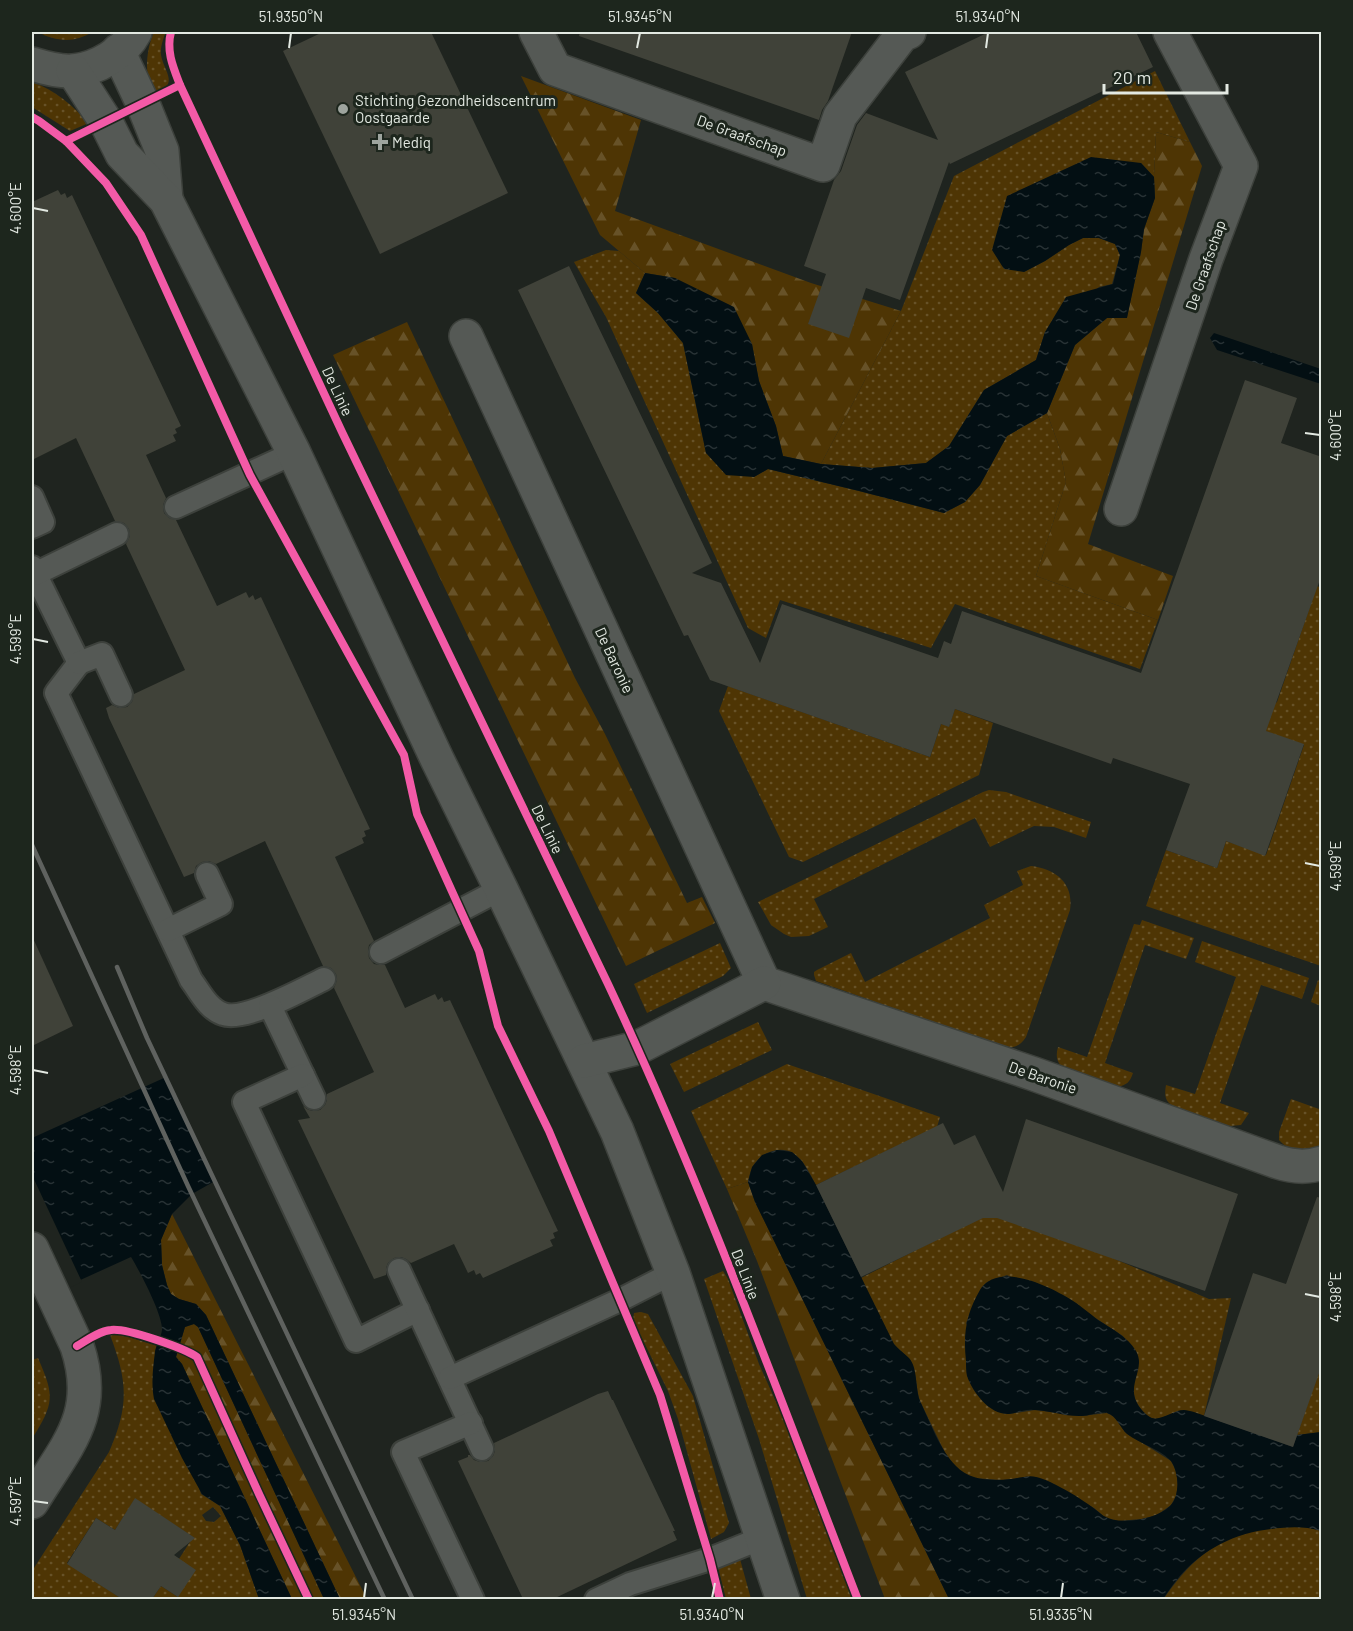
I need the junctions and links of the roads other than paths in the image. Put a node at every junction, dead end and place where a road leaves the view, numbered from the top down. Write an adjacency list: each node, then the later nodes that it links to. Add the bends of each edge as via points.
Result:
1 (536, 32): 3 (street, De Graafschap, via 555,69 824,165 840,116)
2 (1170, 32): 12 (street, De Graafschap, via 1241,166)
3 (904, 33)
4 (126, 41): 6 (street, via 98,65); 7 (street, via 143,104 162,150)
5 (32, 64): 6 (street)
6 (73, 71): 7 (street, via 122,154)
7 (166, 200): 9 (street)
8 (466, 336): 23 (street, De Baronie)
9 (294, 453): 11 (lane); 19 (street)
10 (32, 497): 13 (lane, via 43,522)
11 (176, 507)
12 (1121, 509)
13 (32, 527)
14 (117, 534): 15 (lane)
15 (33, 571): 16 (lane)
16 (79, 663): 17 (lane, via 102,654); 20 (lane, via 56,693)
17 (121, 695)
18 (207, 874): 20 (lane, via 221,904)
19 (501, 889): 21 (lane); 25 (street)
20 (168, 930): 24 (lane, via 191,980 211,1008 224,1015 239,1015)
21 (381, 952)
22 (324, 979): 24 (lane)
23 (764, 983): 25 (street, via 637,1048); 28 (street, De Baronie, via 1278,1162 1303,1167)
24 (270, 1006): 26 (lane)
25 (584, 1061): 31 (street, via 617,1131)
26 (303, 1075): 27 (lane); 32 (lane, via 244,1102 356,1341)
27 (314, 1098)
28 (1322, 1163)
29 (32, 1249): 36 (street, via 85,1377 80,1422)
30 (399, 1270): 32 (lane)
31 (673, 1273): 33 (lane); 37 (street)
32 (418, 1310): 33 (lane)
33 (450, 1378): 34 (lane)
34 (471, 1423): 35 (lane); 38 (lane, via 403,1452)
35 (482, 1449)
36 (32, 1502)
37 (762, 1538): 39 (lane); 40 (street)
38 (473, 1599)
39 (596, 1599)
40 (783, 1599)

